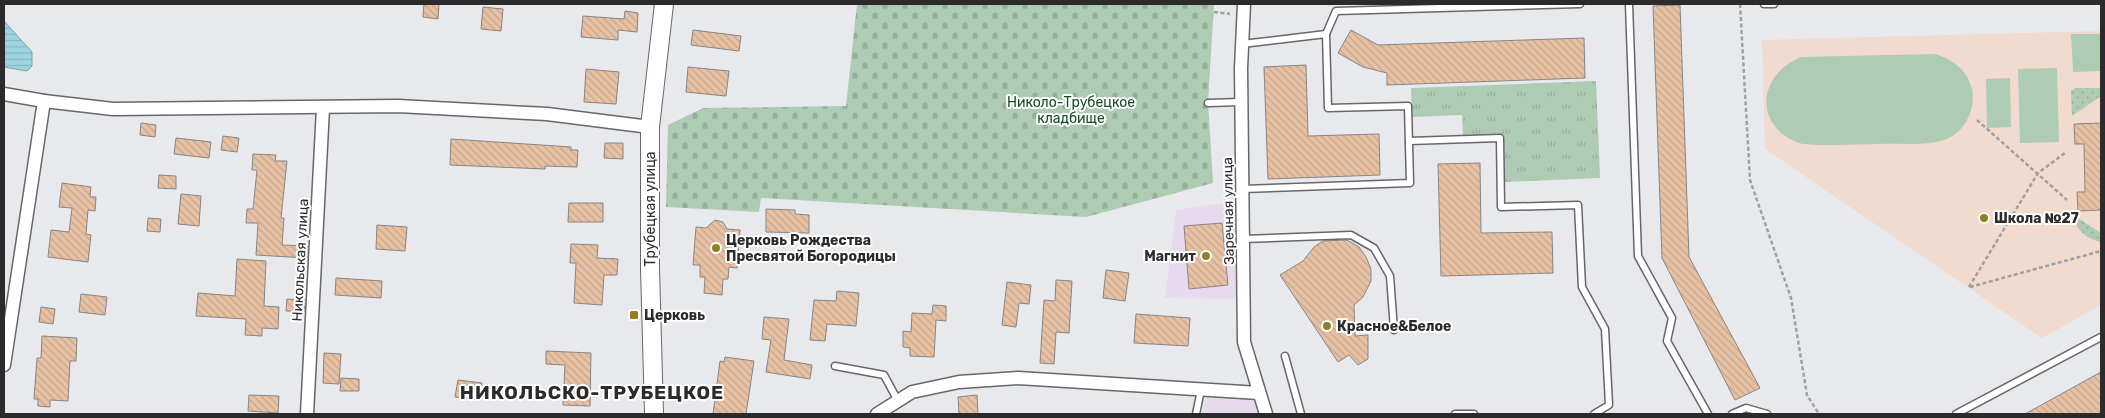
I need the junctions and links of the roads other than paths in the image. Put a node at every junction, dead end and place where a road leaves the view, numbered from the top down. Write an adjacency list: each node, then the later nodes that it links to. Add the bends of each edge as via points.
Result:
1 (664, 4): 14 (main road, Трубецкая улица)
2 (1244, 4): 8 (street, Заречная улица)
3 (1580, 4): 7 (lane, via 1336,11)
4 (1629, 4): 35 (lane, via 1638,256 1672,318 1667,340)
5 (1764, 4): 6 (lane)
6 (1774, 4)
7 (1326, 34): 8 (lane); 15 (lane, via 1328,108 1408,106)
8 (1242, 44): 11 (street, Заречная улица)
9 (4, 94): 10 (street)
10 (44, 101): 13 (street, via 113,109); 21 (street)
11 (1241, 102): 12 (lane); 16 (street, Заречная улица)
12 (1208, 103)
13 (323, 108): 14 (street, via 398,106 547,114); 26 (street, Никольская улица)
14 (650, 127): 27 (main road, Трубецкая улица)
15 (1409, 141): 16 (lane, via 1410,182); 34 (lane, via 1500,138 1502,208 1578,205 1582,287 1605,329 1609,405)
16 (1242, 189): 17 (street, Заречная улица)
17 (1243, 239): 18 (lane, via 1351,235 1374,248 1390,276); 24 (street, Заречная улица, via 1244,342)
18 (1394, 330)
19 (2101, 337): 38 (lane)
20 (1285, 356): 31 (lane)
21 (4, 365)
22 (835, 366): 25 (lane, via 884,375)
23 (1201, 390): 24 (street); 25 (street, via 1018,378 959,382 912,392); 29 (lane)
24 (1259, 393): 30 (street, Заречная улица)
25 (898, 401): 28 (street)
26 (307, 414)
27 (654, 414)
28 (877, 414)
29 (1196, 414)
30 (1266, 414)
31 (1301, 414)
32 (1455, 414): 33 (lane)
33 (1474, 414)
34 (1594, 414)
35 (1708, 414)
36 (1732, 414): 37 (lane, via 1746,408)
37 (1767, 414)
38 (1956, 414)

